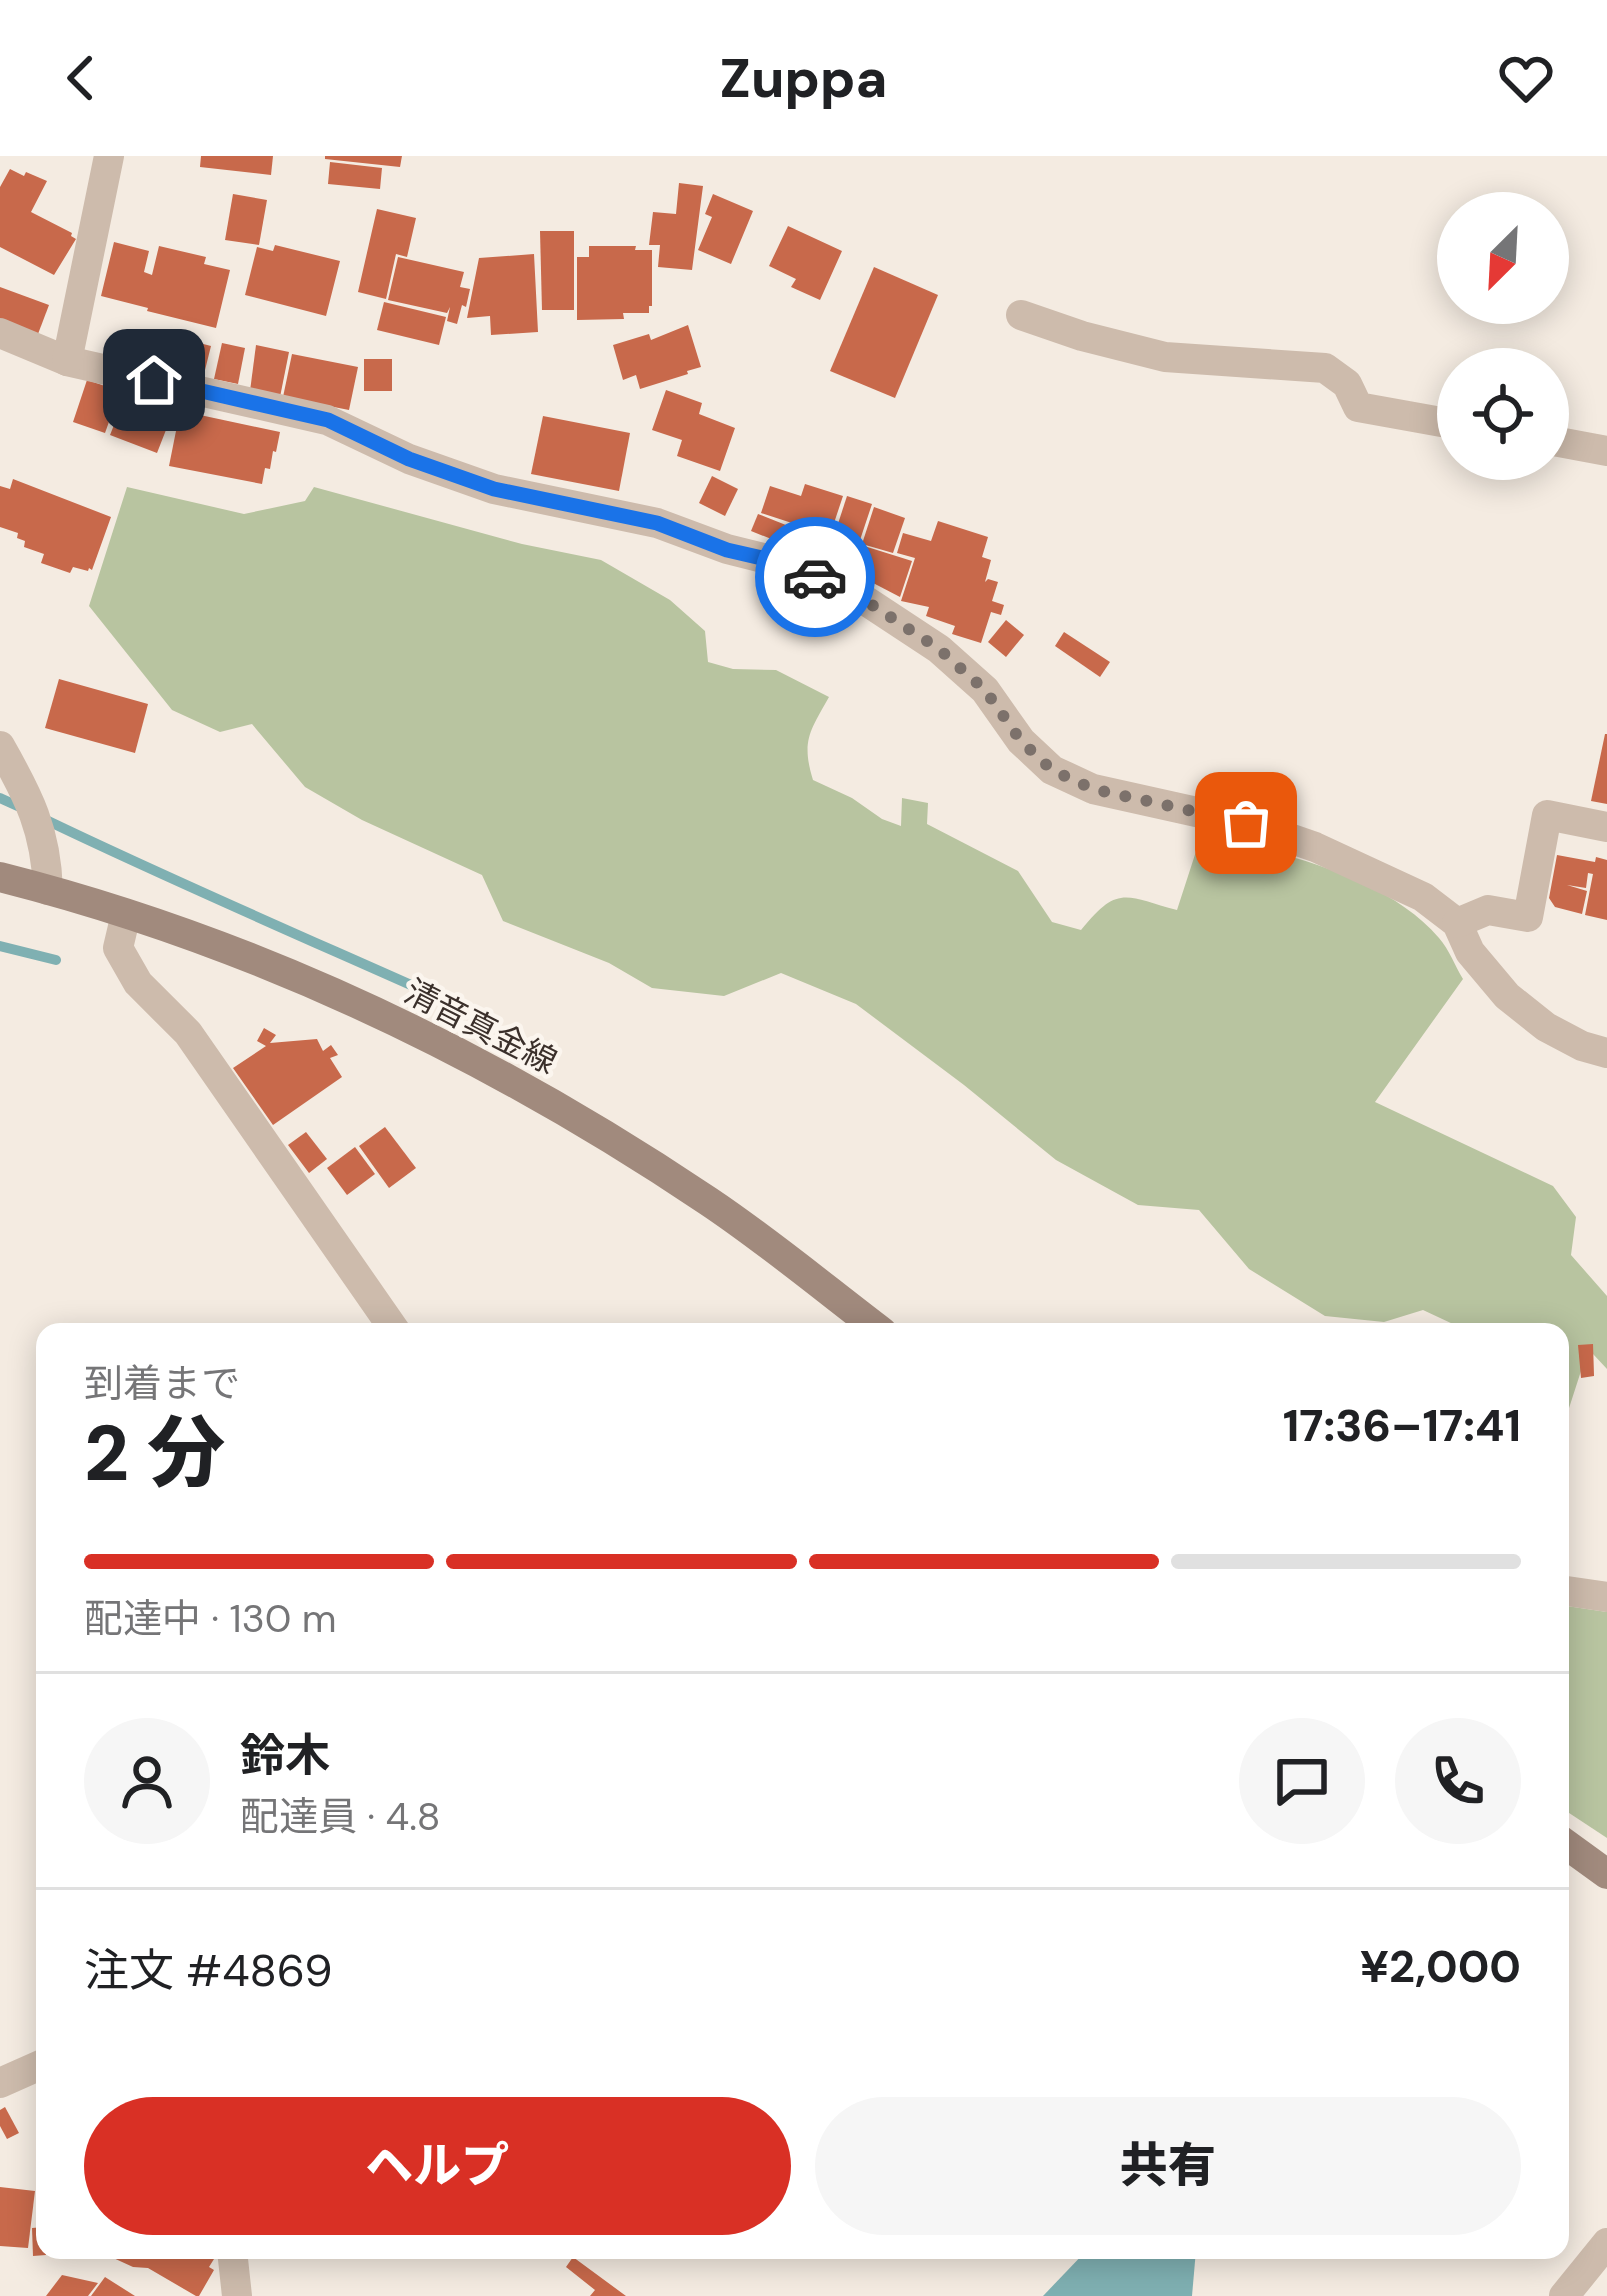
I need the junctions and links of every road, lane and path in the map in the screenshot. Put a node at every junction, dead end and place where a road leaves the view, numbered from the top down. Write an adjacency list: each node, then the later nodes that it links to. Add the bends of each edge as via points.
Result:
1 (109, 156): 4 (street)
2 (1021, 315): 5 (street, via 1165,357 1325,368 1347,384 1358,407)
3 (0, 333): 4 (street)
4 (67, 361): 13 (street, via 328,420 494,489 657,523 851,591 970,676 1052,770 1093,789 1315,847 1423,897)
5 (1437, 420)
6 (1569, 444): 7 (street)
7 (1607, 451)
8 (0, 746): 11 (street, via 32,802)
9 (1607, 827): 13 (street, via 1547,815 1528,917 1488,910)
10 (0, 878): 11 (main road, 清音真金線)
11 (48, 890): 12 (main road, 清音真金線)
12 (126, 914): 15 (street, via 118,948 138,983 188,1033); 16 (main road, 清音真金線, via 287,973 546,1100 711,1203)
13 (1457, 923): 14 (street, via 1507,997 1546,1027)
14 (1607, 1053)
15 (390, 1323)
16 (870, 1323)
17 (1569, 1591): 18 (street)
18 (1607, 1597)
19 (1569, 1847): 20 (main road)
20 (1607, 1874)
21 (36, 2067): 22 (street)
22 (0, 2084)
23 (1607, 2243): 26 (street)
24 (233, 2259): 25 (street)
25 (237, 2296)
26 (1564, 2296)

